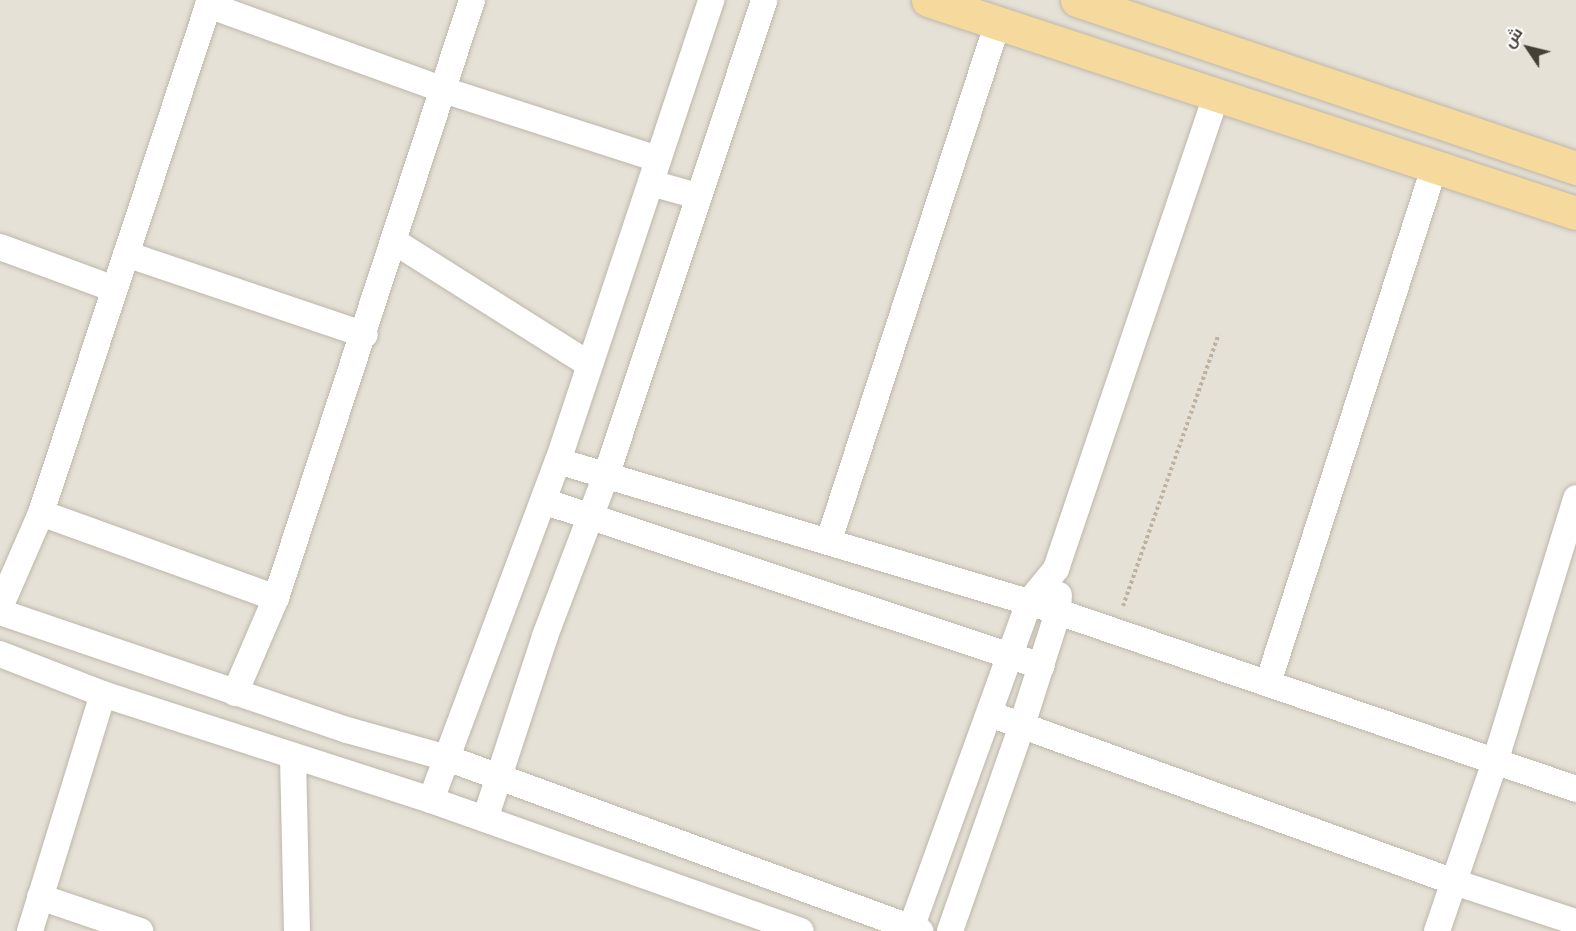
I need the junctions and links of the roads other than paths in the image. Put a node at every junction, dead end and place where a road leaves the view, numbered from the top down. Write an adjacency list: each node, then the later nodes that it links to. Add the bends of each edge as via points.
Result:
1 (472, 0): 8 (street)
2 (711, 0): 12 (street)
3 (764, 0): 13 (street)
4 (928, 0): 7 (main road)
5 (1077, 0): 11 (main road)
6 (209, 3): 8 (street); 17 (street)
7 (998, 22): 9 (main road); 27 (street)
8 (444, 90): 12 (street); 15 (street)
9 (1216, 97): 10 (main road); 28 (street)
10 (1434, 168): 14 (main road); 37 (street)
11 (1576, 168)
12 (655, 171): 13 (street); 20 (street)
13 (697, 196): 22 (street)
14 (1576, 213)
15 (395, 242): 19 (street); 20 (street)
16 (0, 247): 18 (street)
17 (126, 254): 18 (street); 19 (street)
18 (114, 289): 25 (street)
19 (365, 335): 29 (street)
20 (589, 364): 21 (street)
21 (558, 460): 22 (street); 24 (street)
22 (607, 473): 26 (street); 27 (street)
23 (1576, 498): 44 (street)
24 (543, 501): 26 (street); 43 (street)
25 (41, 513): 29 (street); 31 (street)
26 (591, 516): 35 (street); 45 (street, via 545,636)
27 (829, 540): 30 (street)
28 (1056, 569): 30 (street); 33 (street)
29 (276, 598): 38 (street)
30 (1029, 602): 33 (street); 35 (street)
31 (0, 607)
32 (0, 612): 38 (street)
33 (1058, 612): 36 (street); 37 (street)
34 (0, 654): 39 (street)
35 (1010, 654): 36 (street); 40 (street)
36 (1041, 666): 41 (street)
37 (1268, 683): 44 (street)
38 (235, 693): 43 (street)
39 (103, 694): 42 (street); 50 (street)
40 (990, 714): 41 (street); 52 (street)
41 (1022, 725): 49 (street); 57 (street)
42 (293, 757): 47 (street); 55 (street)
43 (447, 758): 45 (street); 47 (street)
44 (1495, 762): 46 (street); 49 (street)
45 (499, 776): 48 (street); 52 (street)
46 (1576, 789)
47 (431, 800): 48 (street)
48 (485, 819): 56 (street)
49 (1454, 882): 51 (street); 58 (street)
50 (40, 897): 53 (street); 54 (street)
51 (1576, 922)
52 (913, 930)
53 (30, 931)
54 (140, 931)
55 (297, 931)
56 (800, 931)
57 (950, 931)
58 (1437, 931)

